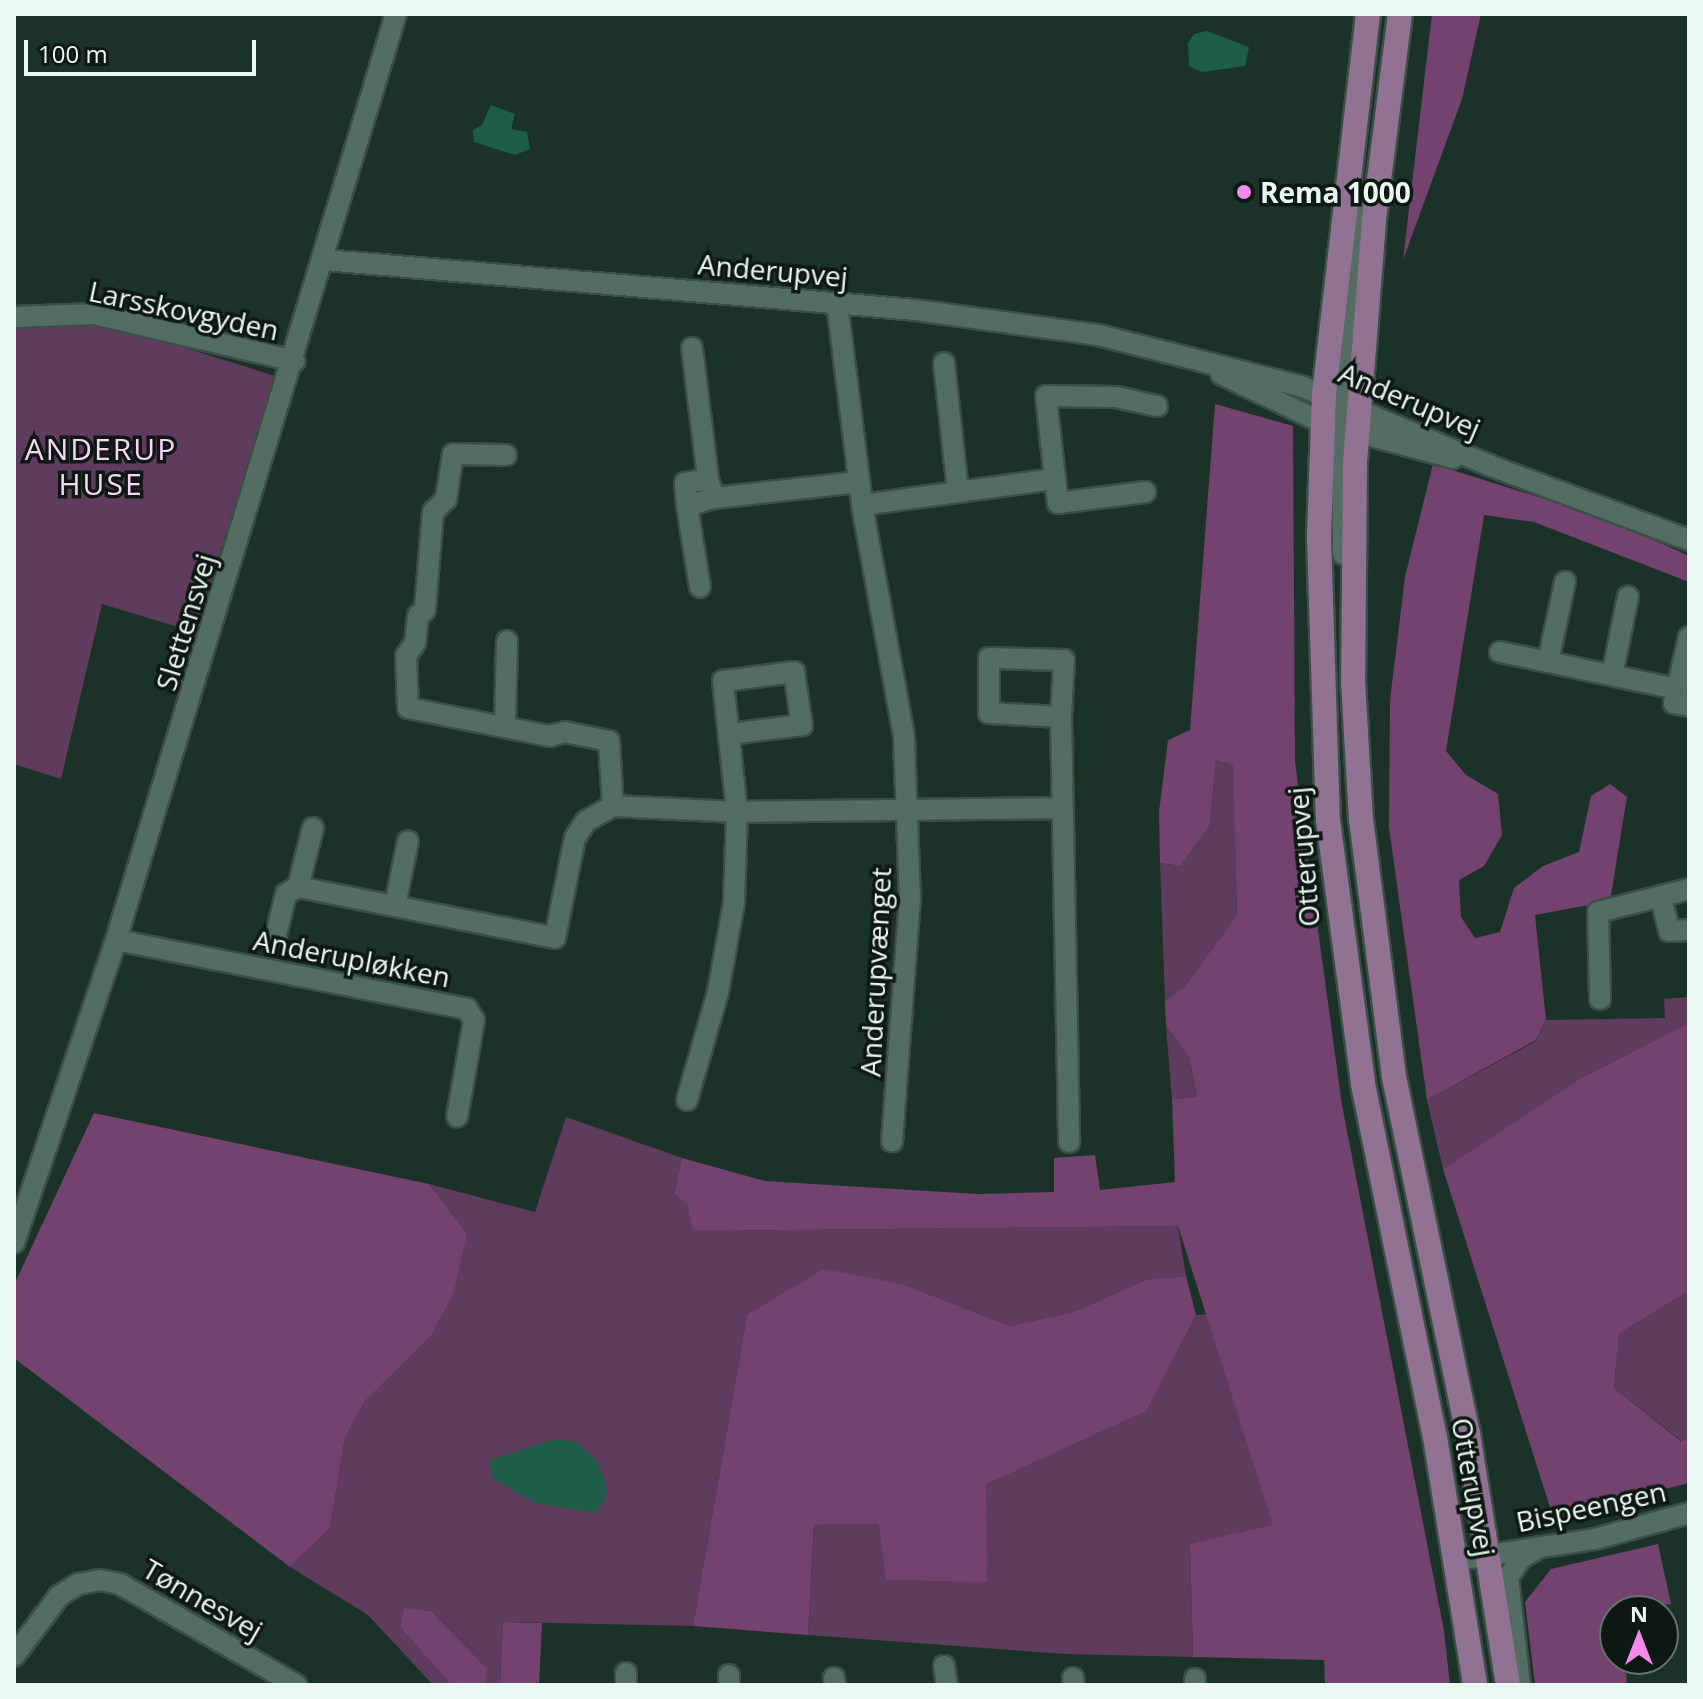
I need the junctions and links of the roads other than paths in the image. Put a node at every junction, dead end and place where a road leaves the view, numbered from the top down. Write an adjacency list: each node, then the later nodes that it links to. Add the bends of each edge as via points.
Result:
1 (396, 14): 4 (street, Slettensvej)
2 (1368, 14): 12 (main road, Otterupvej, via 1353,140)
3 (1400, 14): 12 (main road, Otterupvej)
4 (325, 260): 5 (street, Anderupvej); 8 (street, Slettensvej)
5 (837, 303): 10 (street, Anderupvej, via 1052,327); 15 (street, Anderupvænget)
6 (14, 317): 8 (street, Larsskovgyden, via 94,314)
7 (692, 348): 16 (street)
8 (295, 361): 45 (street, Slettensvej)
9 (944, 363): 17 (street)
10 (1212, 366): 12 (street, Anderupvej); 12 (street, Anderupvej, via 1225,378)
11 (1157, 406): 14 (street, via 1116,397 1046,396)
12 (1341, 414): 20 (street, Anderupvej); 54 (main road, Otterupvej, via 1361,819 1394,1077); 55 (main road, Otterupvej, via 1320,682 1342,942 1363,1084)
13 (506, 455): 31 (street, via 453,454 446,499 433,512 425,610 418,616 415,643 406,656 408,708)
14 (1055, 479): 17 (street); 18 (street, via 1058,503)
15 (859, 482): 16 (street); 19 (street, Anderupvænget)
16 (711, 488): 22 (street, via 685,483)
17 (958, 491): 19 (street)
18 (1145, 492)
19 (862, 505): 34 (street, Anderupvænget, via 895,668)
20 (1689, 540)
21 (1565, 582): 27 (street)
22 (700, 587)
23 (1628, 597): 28 (street)
24 (1689, 637): 29 (street)
25 (507, 641): 31 (street)
26 (1500, 652): 27 (street)
27 (1548, 662): 28 (street)
28 (1612, 675): 29 (street)
29 (1683, 698)
30 (1061, 717): 30 (street, via 1064,660 989,658 989,713); 35 (street)
31 (505, 725): 33 (street, via 549,736 565,732 609,741)
32 (730, 734): 36 (street)
33 (613, 806): 36 (street); 42 (street, via 586,821 575,838 555,938)
34 (907, 806): 35 (street); 36 (street); 49 (street, Anderupvænget, via 910,897)
35 (1059, 808): 50 (street)
36 (737, 812): 47 (street, via 734,902 718,992)
37 (313, 828): 39 (street)
38 (408, 841): 42 (street)
39 (298, 887): 42 (street); 44 (street, via 286,894)
40 (1689, 889): 41 (street)
41 (1661, 898): 43 (street, via 1669,931); 46 (street, via 1598,912)
42 (395, 906)
43 (1689, 930)
44 (276, 935)
45 (116, 940): 48 (street, Anderupløkken, via 467,1009 474,1020); 51 (street, Slettensvej)
46 (1600, 999)
47 (687, 1100)
48 (457, 1117)
49 (892, 1141)
50 (1069, 1142)
51 (14, 1243)
52 (1689, 1513): 53 (street, Bispeengen)
53 (1547, 1546): 54 (street, Bispeengen); 60 (street, via 1520,1559 1508,1578)
54 (1490, 1556): 55 (street, Bispeengen); 59 (main road, Otterupvej)
55 (1457, 1560): 58 (main road, Otterupvej)
56 (14, 1656): 57 (street, Tønnesvej, via 59,1596 78,1584 100,1580 120,1584)
57 (296, 1685)
58 (1475, 1685)
59 (1508, 1685)
60 (1520, 1685)

